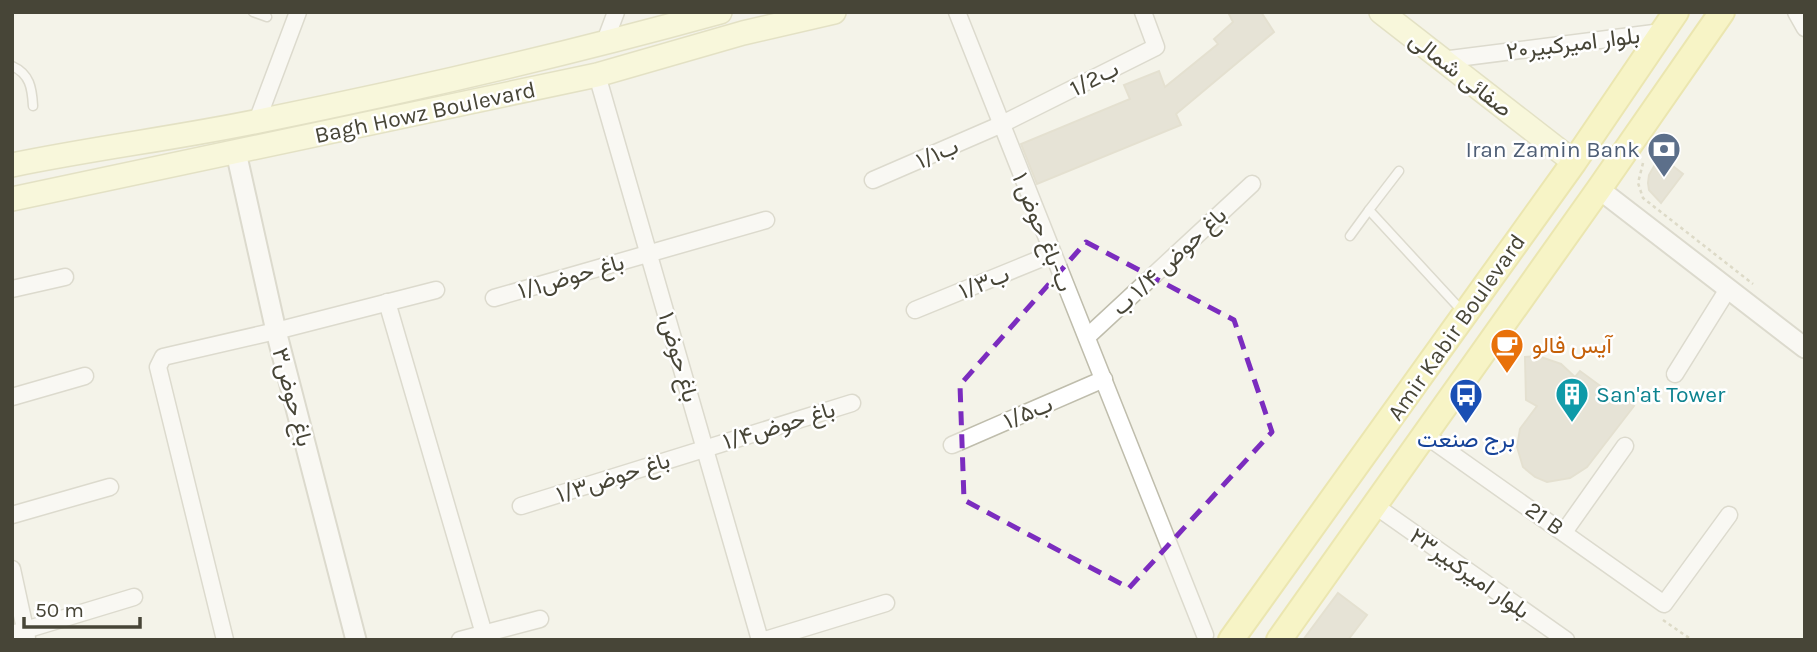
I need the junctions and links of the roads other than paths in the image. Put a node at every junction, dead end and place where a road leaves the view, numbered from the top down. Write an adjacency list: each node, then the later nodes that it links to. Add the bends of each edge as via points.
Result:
1 (253, 12): 11 (lane)
2 (298, 12): 20 (street)
3 (616, 12): 15 (street)
4 (721, 12): 14 (main road); 15 (main road, Bagh Howz Boulevard)
5 (834, 12): 14 (main road, Bagh Howz Boulevard)
6 (957, 12): 21 (street, ۱ ب-باغ حوض)
7 (1143, 12): 21 (street, 1/2ب, via 1156,47)
8 (1381, 12): 16 (main road, صفائی شمالی)
9 (1721, 12): 30 (main road, Amir Kabir Boulevard)
10 (1796, 12): 13 (street)
11 (267, 17)
12 (1669, 22): 16 (street, بلوار امیرکبیر۲۰); 24 (main road, Amir Kabir Boulevard)
13 (1805, 28)
14 (730, 37): 18 (main road, Bagh Howz Boulevard)
15 (604, 44): 20 (main road, Bagh Howz Boulevard)
16 (1441, 60): 24 (main road, صفائی شمالی)
17 (12, 66): 19 (lane, via 23,71 32,85)
18 (597, 75): 22 (main road, Bagh Howz Boulevard); 35 (street, باغ حوض۱)
19 (33, 106)
20 (257, 121): 23 (main road, Bagh Howz Boulevard)
21 (1000, 125): 27 (street, ب۱/۱); 36 (street, ۱ ب-باغ حوض)
22 (236, 152): 29 (main road, Bagh Howz Boulevard); 45 (street, باغ حوض۳)
23 (63, 154): 25 (main road, Bagh Howz Boulevard); 29 (main road)
24 (1574, 162): 44 (main road, Amir Kabir Boulevard)
25 (12, 165)
26 (1399, 171): 32 (lane)
27 (873, 180)
28 (1252, 184): 46 (street, باغ حوض ۱/۴ ب)
29 (67, 186): 31 (main road, Bagh Howz Boulevard)
30 (1599, 189): 39 (street); 53 (main road, Amir Kabir Boulevard)
31 (12, 199)
32 (1369, 210): 34 (lane); 44 (lane)
33 (766, 220): 35 (street, باغ حوض۱/۱)
34 (1350, 236)
35 (649, 254): 41 (street, باغ حوض۱/۱); 56 (street, باغ حوض۱)
36 (1052, 254): 43 (street, ب۱/۳); 46 (street, ۱ ب-باغ حوض)
37 (65, 277): 38 (street)
38 (12, 289)
39 (1728, 289): 47 (street); 48 (street)
40 (436, 290): 42 (street)
41 (494, 298)
42 (387, 302): 45 (street); 70 (street)
43 (915, 310)
44 (1465, 314): 63 (main road, Amir Kabir Boulevard)
45 (276, 331): 73 (street, via 163,357 158,367); 74 (street, باغ حوض۳)
46 (1087, 337): 50 (street, ۱ ب-باغ حوض)
47 (1805, 348)
48 (1675, 374)
49 (85, 376): 51 (street)
50 (1104, 379): 54 (street, ب۱/۵); 72 (street, ۱ ب-باغ حوض)
51 (12, 397)
52 (852, 403): 56 (street, باغ حوض۱/۴)
53 (1425, 435): 58 (main road, Amir Kabir Boulevard); 62 (street, 21 B)
54 (952, 444)
55 (1625, 446): 62 (street)
56 (706, 447): 59 (street, باغ حوض۱/۳); 76 (street, باغ حوض۱)
57 (110, 487): 60 (street)
58 (1374, 505): 65 (main road, Amir Kabir Boulevard); 80 (street, ۲۳بلوار امیرکبیر)
59 (521, 506)
60 (12, 515)
61 (1729, 515): 62 (street, 21 B, via 1664,604)
62 (1564, 532)
63 (1287, 564): 65 (main road); 78 (main road, Amir Kabir Boulevard)
64 (12, 569): 69 (street)
65 (1316, 588): 79 (main road, Amir Kabir Boulevard)
66 (134, 597): 69 (street)
67 (886, 603): 77 (street)
68 (540, 619): 71 (street)
69 (22, 634)
70 (484, 634): 71 (street); 75 (street)
71 (502, 634)
72 (1205, 635)
73 (225, 640)
74 (356, 640)
75 (460, 640)
76 (760, 640)
77 (765, 640)
78 (1231, 640)
79 (1279, 640)
80 (1566, 640)

